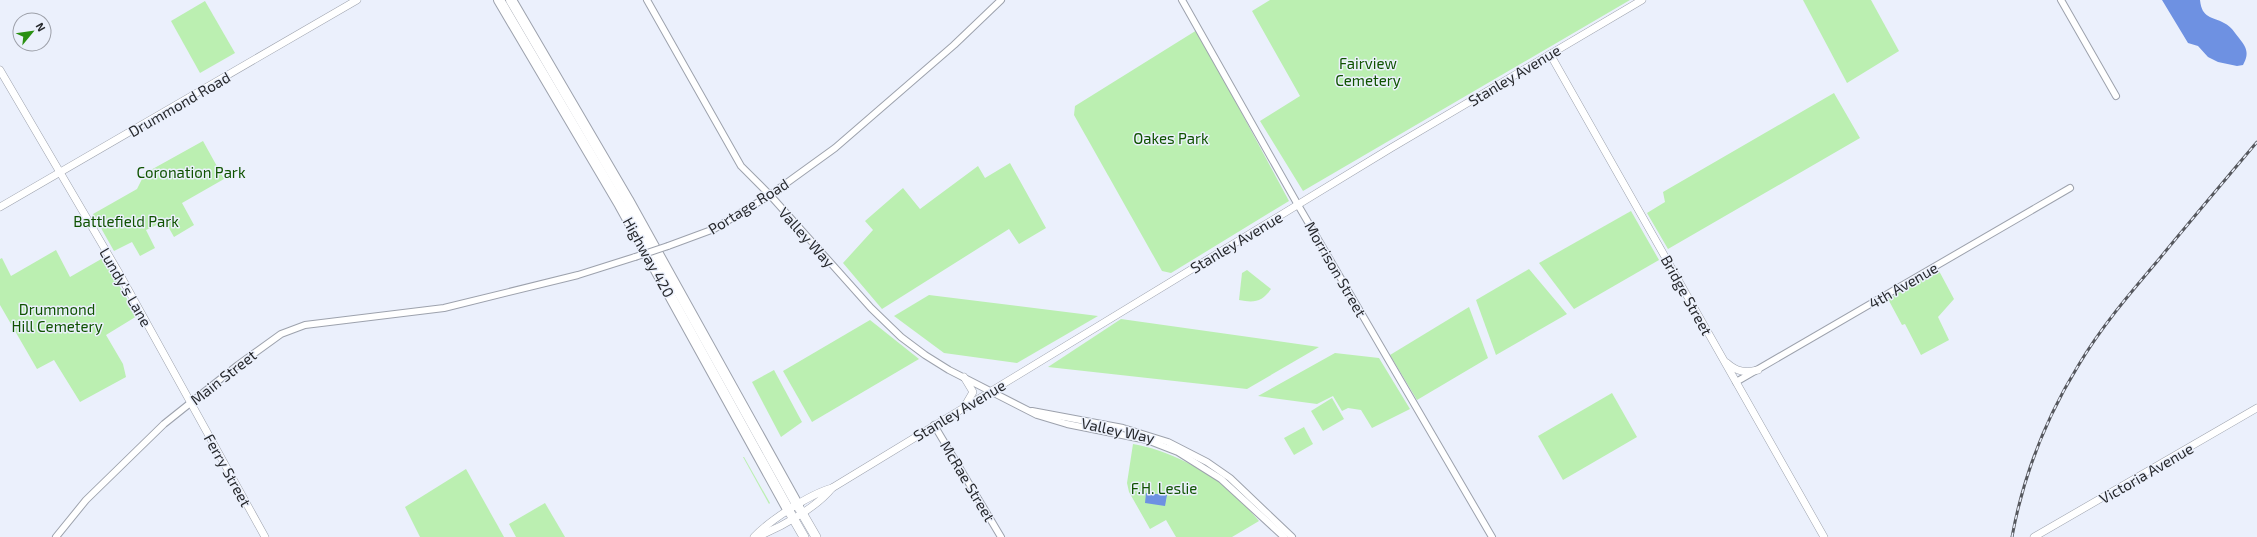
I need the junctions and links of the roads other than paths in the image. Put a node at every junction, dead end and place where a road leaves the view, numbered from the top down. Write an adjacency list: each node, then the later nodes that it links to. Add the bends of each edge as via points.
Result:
1 (357, 0): 12 (main road, Drummond Road)
2 (499, 0): 28 (highway, Highway 420)
3 (512, 0): 28 (highway, Highway 420, via 624,194)
4 (647, 0): 14 (street, Valley Way, via 741,166)
5 (1002, 0): 14 (street, Portage Road, via 864,124)
6 (1182, 0): 15 (street, Morrison Street)
7 (1642, 0): 9 (main road, Stanley Avenue)
8 (2061, 0): 11 (street)
9 (1550, 54): 15 (main road, Stanley Avenue); 18 (main road, Bridge Street)
10 (0, 70): 12 (main road, Lundy's Lane)
11 (2116, 96)
12 (60, 172): 16 (main road, Drummond Road); 23 (main road, Lundy's Lane)
13 (2070, 188): 19 (street, 4th Avenue)
14 (770, 195): 17 (street, Portage Road, bridge, via 714,229 668,246 578,275); 20 (street, Valley Way, via 883,320 925,355)
15 (1298, 205): 22 (main road, Stanley Avenue); 38 (street, Morrison Street)
16 (0, 207)
17 (440, 308): 23 (street, Main Street, via 305,325 284,333 252,354)
18 (1724, 361): 19 (main road, via 1739,371); 21 (main road, Bridge Street)
19 (1758, 370): 21 (street, 4th Avenue)
20 (964, 377): 22 (street, Valley Way); 24 (main road, via 973,392)
21 (1736, 382): 39 (main road, Bridge Street)
22 (990, 392): 24 (main road, Stanley Avenue); 26 (street, Valley Way)
23 (190, 402): 29 (street, Main Street, via 125,461 75,512); 30 (main road, Ferry Street)
24 (962, 408): 27 (main road, Stanley Avenue)
25 (2257, 408): 40 (main road, Victoria Avenue)
26 (1032, 411): 36 (street, Valley Way, via 1057,422 1147,440 1178,452 1221,478); 37 (street, Valley Way, via 1123,428 1168,442 1230,478)
27 (934, 425): 28 (main road, Stanley Avenue, via 832,488 820,491); 35 (street, McRae Street)
28 (796, 512): 31 (main road, Stanley Avenue, via 763,528); 32 (highway); 33 (highway); 34 (highway)
29 (56, 537)
30 (265, 537)
31 (755, 537)
32 (804, 537)
33 (810, 537)
34 (816, 537)
35 (1001, 537)
36 (1284, 537)
37 (1292, 537)
38 (1492, 537)
39 (1824, 537)
40 (2034, 537)

